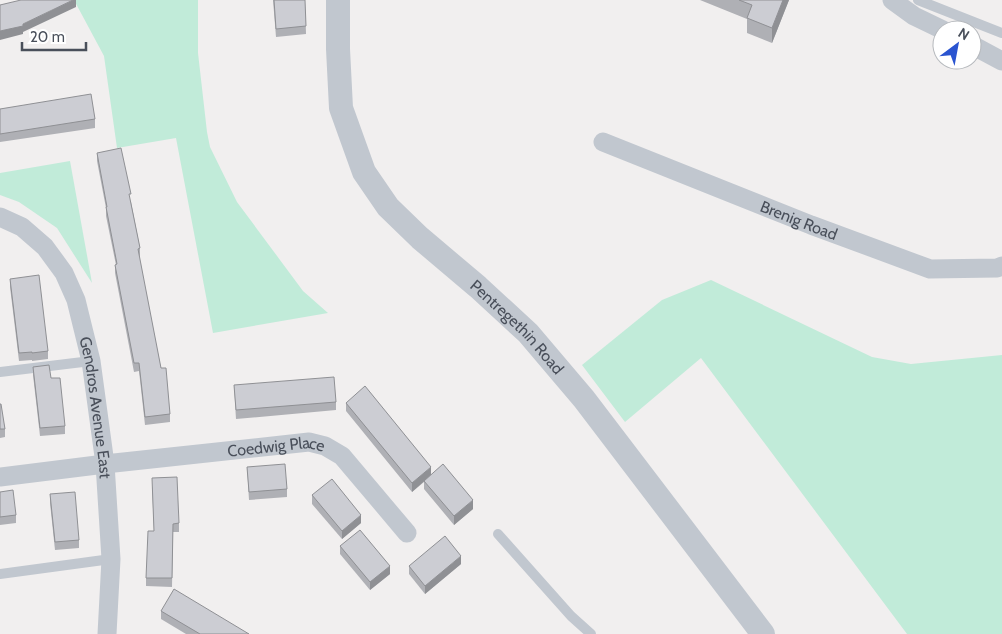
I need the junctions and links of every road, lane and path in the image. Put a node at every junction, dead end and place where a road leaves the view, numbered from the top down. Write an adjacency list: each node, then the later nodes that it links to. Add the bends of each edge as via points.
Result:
1 (338, 0): 21 (street, Pentregethin Road, via 341,108 364,172 388,207 413,232 528,333 584,398)
2 (892, 0): 4 (street)
3 (918, 0): 5 (lane)
4 (932, 25)
5 (1002, 33)
6 (982, 50): 7 (street)
7 (1002, 61)
8 (603, 142): 10 (street, Brenig Road, via 930,269)
9 (0, 217): 11 (street, Gendros Avenue East, via 22,227 45,247 64,274 76,300)
10 (1002, 266)
11 (91, 362): 12 (lane); 13 (street, Gendros Avenue East)
12 (0, 372)
13 (105, 464): 14 (street, Coedwig Place); 15 (street, Coedwig Place, via 309,442 326,446 342,456); 17 (street, Gendros Avenue East)
14 (0, 477)
15 (407, 533)
16 (498, 534): 20 (lane)
17 (112, 559): 18 (lane); 19 (street, Gendros Avenue East)
18 (0, 574)
19 (108, 634)
20 (591, 634)
21 (763, 634)

